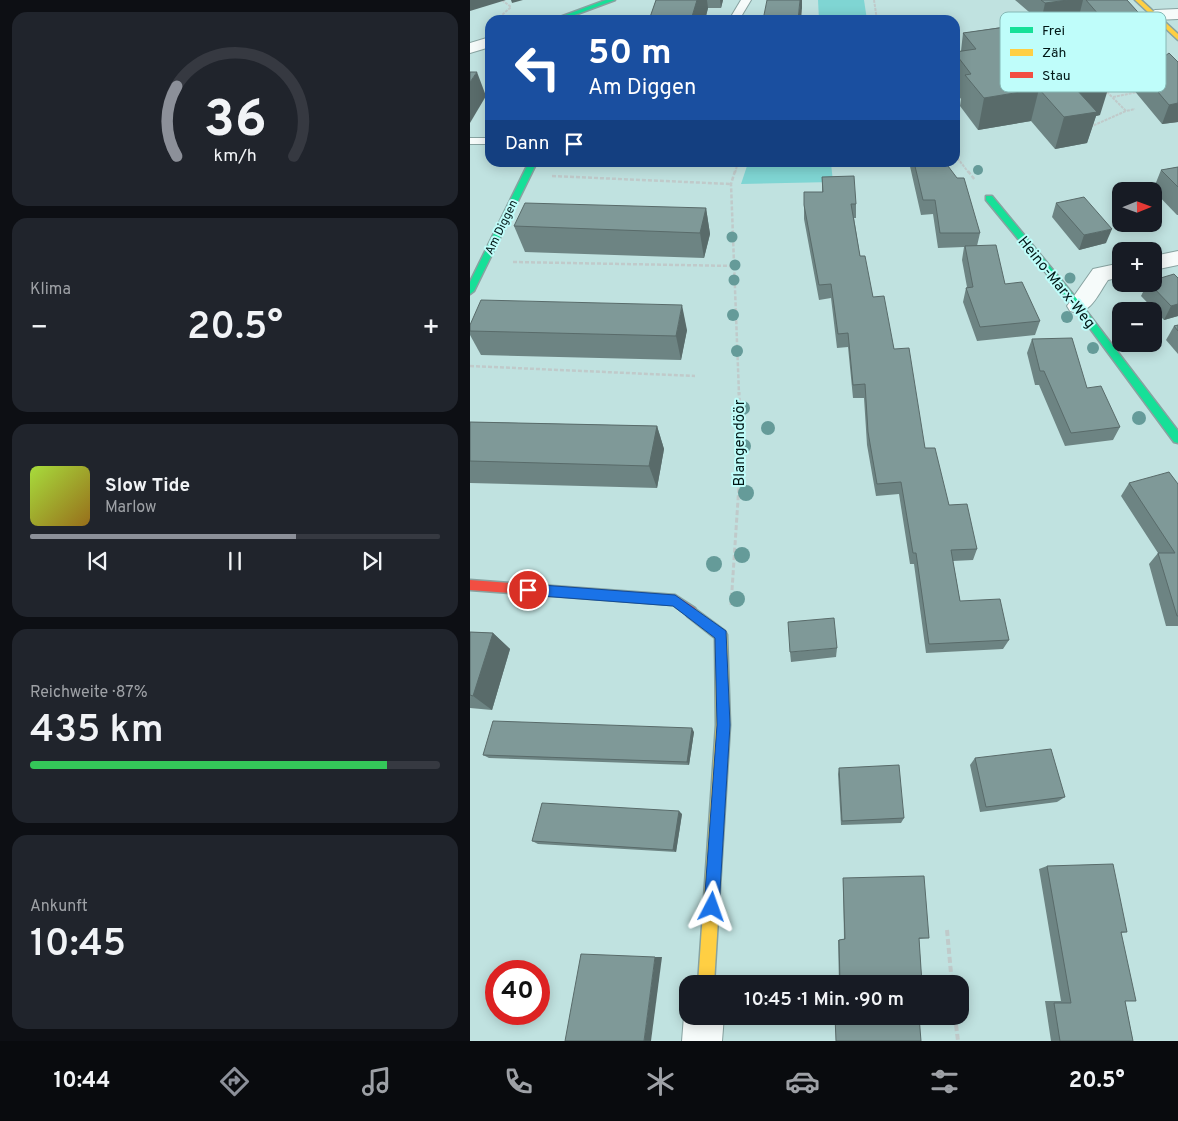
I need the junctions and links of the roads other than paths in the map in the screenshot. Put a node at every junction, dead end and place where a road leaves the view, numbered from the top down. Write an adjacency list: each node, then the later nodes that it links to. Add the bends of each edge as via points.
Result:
1 (612, 0): 5 (street)
2 (746, 0): 6 (lane)
3 (1138, 0): 4 (street)
4 (1150, 12)
5 (569, 15)
6 (737, 15)
7 (1166, 27): 8 (street)
8 (1178, 38)
9 (485, 44): 10 (street)
10 (470, 48)
11 (470, 141): 12 (lane)
12 (485, 141)
13 (530, 167): 18 (street, Am Diggen)
14 (989, 198): 19 (street, Heino-Marx-Weg)
15 (1178, 258): 16 (street)
16 (1162, 261)
17 (1112, 272): 19 (street, via 1100,274)
18 (470, 291)
19 (1078, 306): 20 (street, Heino-Marx-Weg)
20 (1178, 439)
21 (470, 585): 22 (street, via 675,600 721,635 723,725)
22 (707, 975)
23 (703, 1025): 24 (street)
24 (702, 1041)

